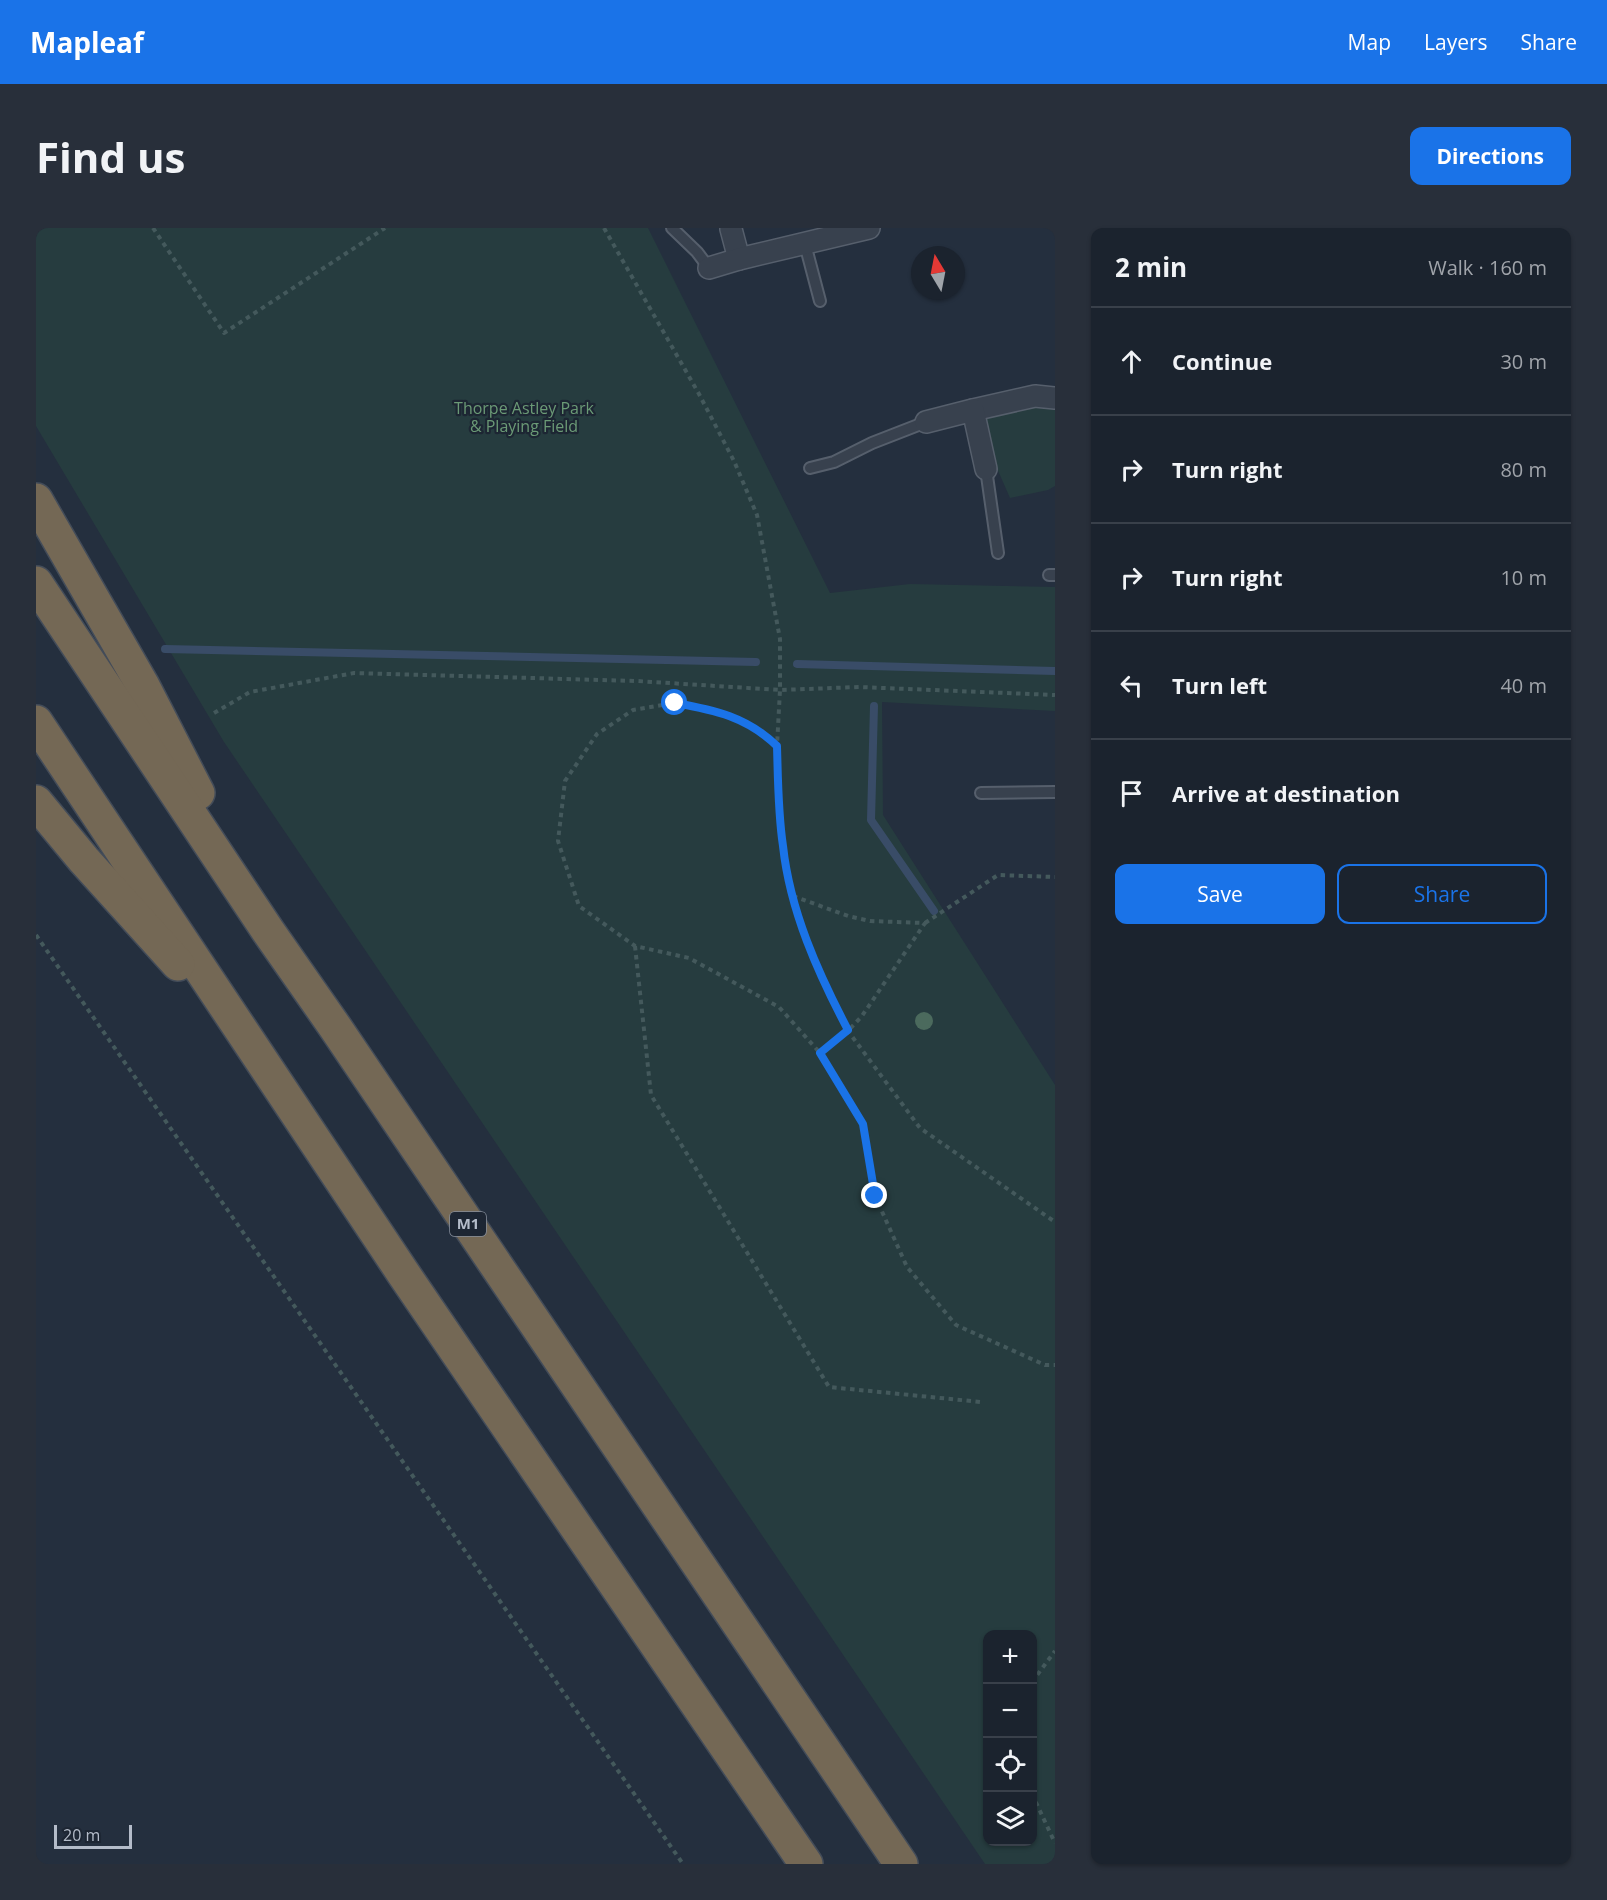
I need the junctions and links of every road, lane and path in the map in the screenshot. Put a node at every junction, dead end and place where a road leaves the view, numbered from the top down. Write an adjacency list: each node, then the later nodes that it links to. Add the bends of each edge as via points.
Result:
1 (153, 228): 2 (path, via 224,333)
2 (385, 228)
3 (604, 228): 20 (path, via 699,394 750,493 758,515 780,639)
4 (672, 228): 10 (lane)
5 (869, 228): 7 (street)
6 (731, 229): 9 (street)
7 (840, 232): 8 (street)
8 (805, 244): 9 (street); 11 (lane)
9 (739, 259): 10 (street)
10 (709, 268)
11 (820, 301)
12 (1055, 398): 13 (street, via 1035,396)
13 (974, 410): 14 (street); 16 (street)
14 (926, 422): 15 (lane, via 834,462)
15 (810, 468)
16 (986, 469): 18 (lane)
17 (36, 500): 31 (highway, via 143,686)
18 (998, 554)
19 (36, 583): 31 (highway, M1)
20 (780, 690): 21 (path, via 859,687); 22 (path, via 637,681 354,673 250,692); 24 (path)
21 (1055, 695)
22 (214, 712)
23 (36, 722): 35 (highway)
24 (777, 746): 29 (path, via 778,802); 33 (path, via 761,730 714,710 675,703 633,710 597,734 565,781 558,841 579,906)
25 (1055, 792): 26 (lane)
26 (981, 793)
27 (36, 802): 35 (highway)
28 (1055, 877): 30 (path, via 998,875)
29 (792, 896): 30 (path, via 870,921); 34 (path, via 809,948)
30 (925, 923): 34 (path, via 862,1016)
31 (268, 931): 46 (highway, M1)
32 (36, 935): 44 (path)
33 (635, 946): 36 (path, via 689,958 779,1007); 39 (path, via 651,1095 829,1387)
34 (848, 1030): 36 (path); 37 (path, via 920,1128)
35 (252, 1045): 45 (highway)
36 (820, 1053): 38 (path, via 863,1124 875,1196 907,1267 956,1325 1045,1365)
37 (1055, 1222)
38 (1055, 1365)
39 (981, 1402)
40 (1055, 1651): 41 (path)
41 (1037, 1675)
42 (1037, 1805): 43 (path)
43 (1055, 1843)
44 (683, 1864)
45 (806, 1864)
46 (901, 1864)

